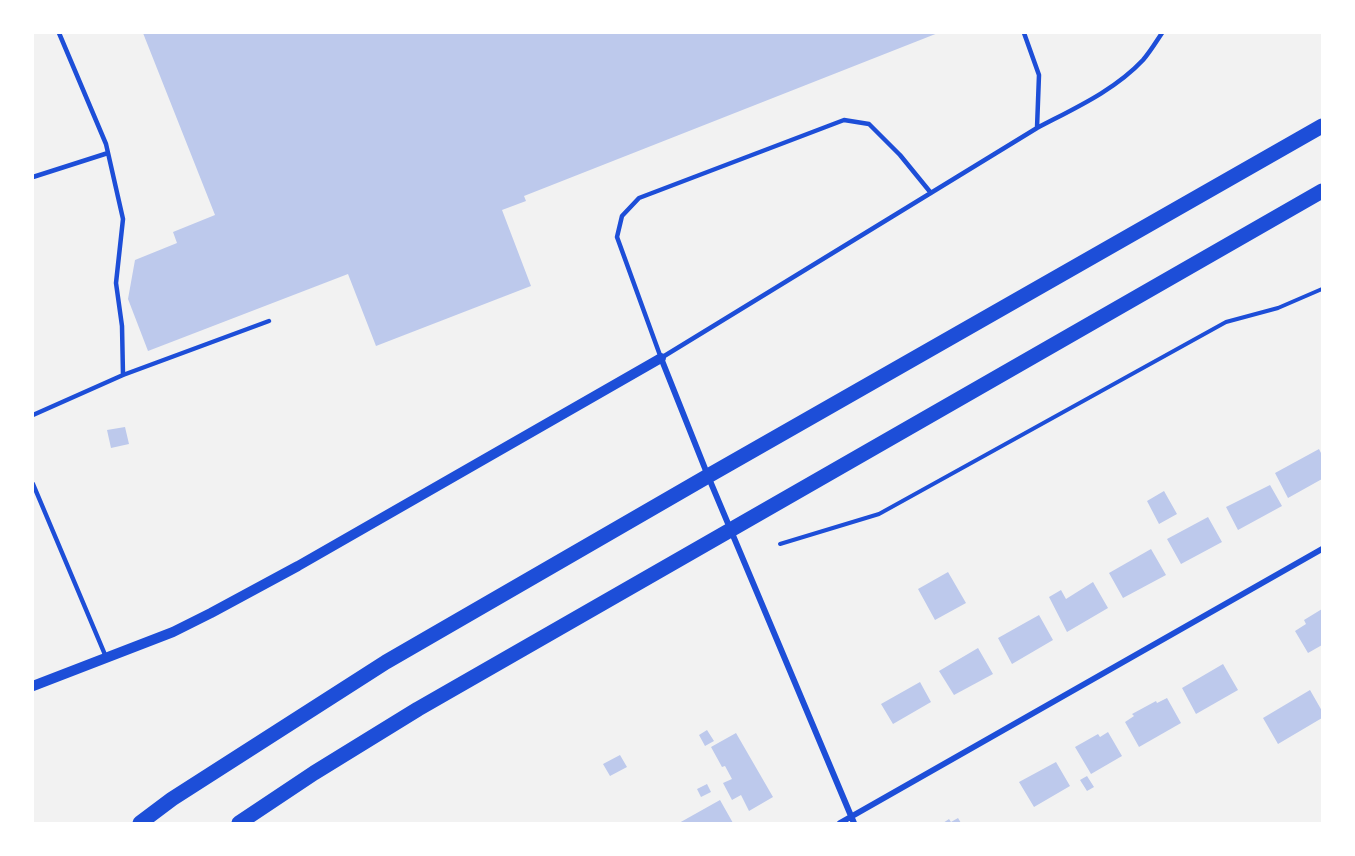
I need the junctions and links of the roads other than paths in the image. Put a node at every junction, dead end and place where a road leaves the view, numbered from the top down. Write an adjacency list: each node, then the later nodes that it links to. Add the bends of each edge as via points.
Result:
1 (59, 33): 6 (lane)
2 (1024, 33): 5 (lane, via 1039,75)
3 (1162, 33): 5 (lane, via 1144,59 1124,77 1088,102)
4 (1322, 126): 14 (main road)
5 (1036, 128): 9 (lane)
6 (108, 153): 7 (lane); 12 (lane, via 123,219 116,283)
7 (33, 177)
8 (1322, 191): 16 (main road)
9 (931, 193): 11 (lane); 11 (lane, via 869,124 844,120 639,198 622,216 617,237)
10 (269, 321): 12 (lane)
11 (661, 358): 14 (street); 18 (street, via 254,590 173,632)
12 (123, 375): 13 (lane)
13 (33, 415)
14 (708, 476): 16 (street); 21 (main road, via 386,662)
15 (33, 484): 18 (lane)
16 (731, 529): 20 (street); 22 (main road, via 418,709)
17 (1322, 549): 20 (street)
18 (106, 657): 19 (street)
19 (33, 686)
20 (853, 820): 23 (street)
21 (140, 823)
22 (239, 823)
23 (840, 823)

